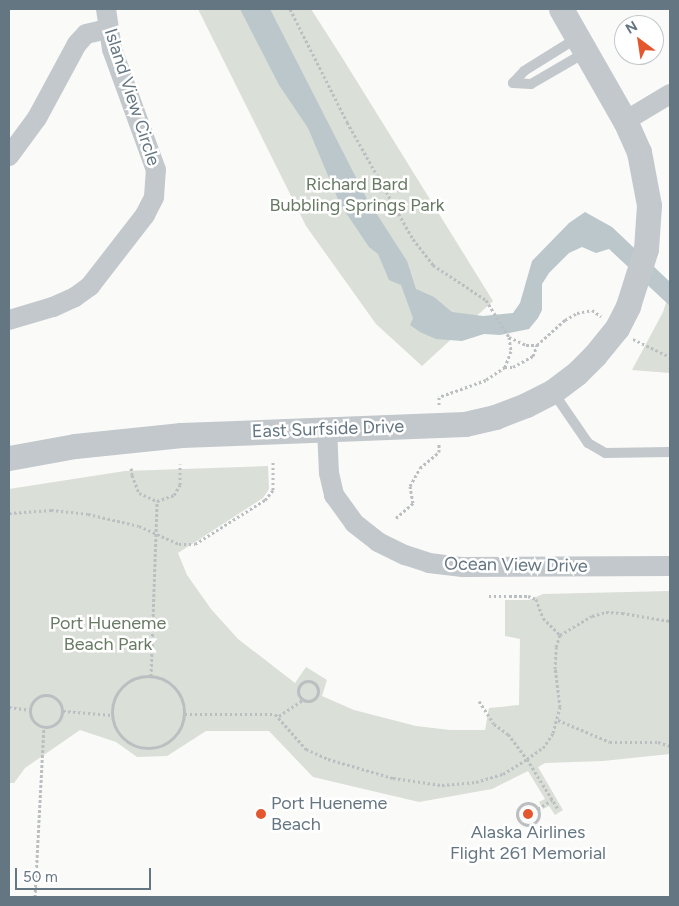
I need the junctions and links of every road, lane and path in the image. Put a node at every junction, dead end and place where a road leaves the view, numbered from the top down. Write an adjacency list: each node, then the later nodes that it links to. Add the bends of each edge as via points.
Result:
1 (106, 9): 4 (street, Island View Circle)
2 (290, 9): 11 (path, via 347,122 413,239 433,264 486,300)
3 (561, 9): 5 (street, East Surfside Drive)
4 (108, 29): 8 (street, via 86,34 77,44 37,118); 10 (street, Island View Circle, via 112,49 156,170 154,197 145,215 90,286 54,307)
5 (581, 45): 5 (lane, via 531,84 513,83 524,71); 7 (street, East Surfside Drive)
6 (670, 94): 7 (street)
7 (625, 121): 16 (street, East Surfside Drive, via 639,152 649,205 646,249 638,280 617,328 595,355)
8 (9, 156)
9 (592, 310): 13 (path, via 565,320)
10 (9, 320)
11 (510, 337): 13 (path, via 526,345); 15 (path, via 511,351)
12 (639, 343): 14 (path)
13 (537, 345): 15 (path, via 533,356 513,367)
14 (670, 357)
15 (505, 367): 17 (path, via 486,380)
16 (552, 392): 18 (street, East Surfside Drive, via 495,417 465,424); 20 (lane, via 588,443 605,453)
17 (439, 397)
18 (328, 428): 21 (street, East Surfside Drive, via 181,435 75,446); 29 (street, Ocean View Drive, via 329,474 334,495 354,523 378,542 406,555 429,563 463,567)
19 (439, 452): 27 (path, via 420,468 410,486 413,503)
20 (670, 452)
21 (9, 458)
22 (274, 462): 28 (path, via 273,490 265,500 195,544 179,544)
23 (180, 464): 25 (path, via 180,485 174,495)
24 (131, 468): 25 (path, via 139,493)
25 (157, 501): 28 (path)
26 (9, 513): 28 (path, via 51,510 88,514 139,526)
27 (396, 518)
28 (155, 534): 33 (path)
29 (670, 566)
30 (489, 596): 32 (path, via 536,599 543,618)
31 (670, 620): 32 (path, via 606,612 592,616)
32 (560, 635): 42 (path, via 556,647)
33 (151, 676): 39 (path, via 171,684 183,702); 40 (path, via 133,680 118,691)
34 (303, 700): 34 (path, via 310,701 317,696 318,689 313,682 303,682 298,686); 41 (path)
35 (479, 701): 45 (path, via 494,724 508,734)
36 (9, 707): 37 (path)
37 (30, 710): 38 (path, via 34,700 49,695 58,700); 43 (path, via 32,720)
38 (63, 710): 40 (path); 43 (path, via 59,721)
39 (184, 714): 40 (path, via 176,736 155,748 131,744 115,727); 41 (path)
40 (112, 715)
41 (279, 716): 45 (path, via 306,749 328,759 393,778 442,784 476,782 503,774)
42 (558, 720): 44 (path, via 610,742 658,742); 45 (path, via 542,748)
43 (44, 728): 49 (path)
44 (670, 746)
45 (527, 759): 46 (path)
46 (552, 800): 47 (path); 48 (path)
47 (538, 809): 47 (path, via 525,803 517,811 517,818 526,826 533,825 540,816)
48 (558, 809)
49 (35, 897)

